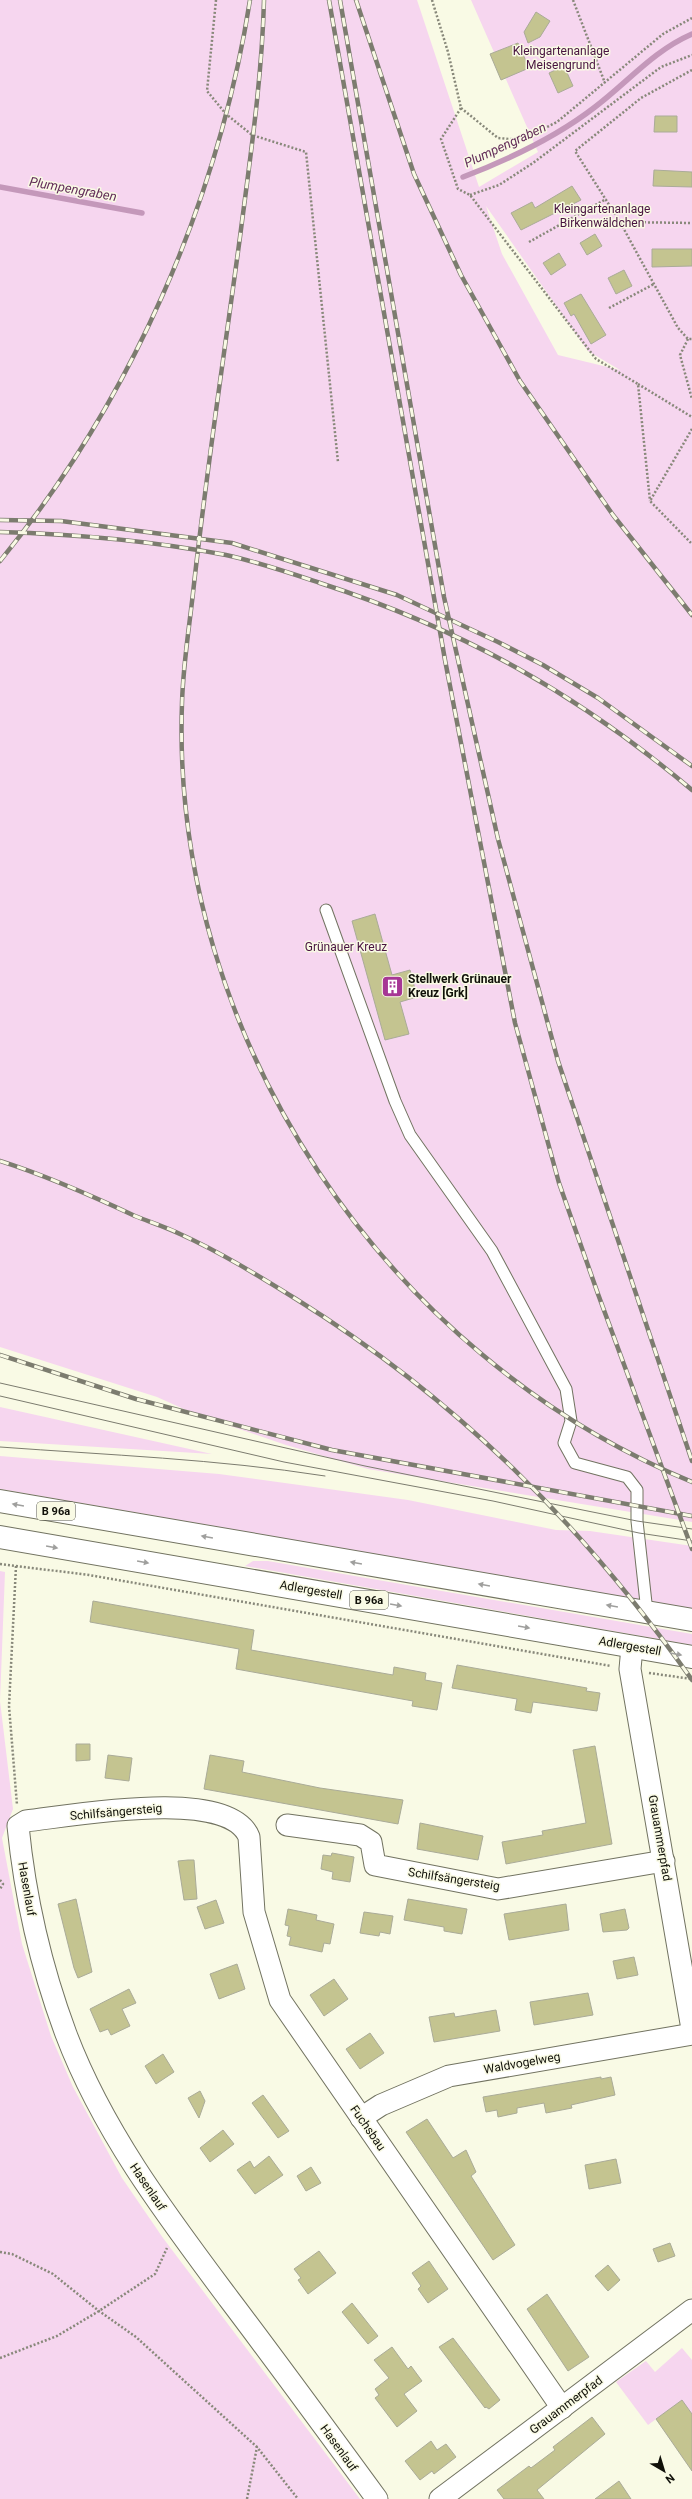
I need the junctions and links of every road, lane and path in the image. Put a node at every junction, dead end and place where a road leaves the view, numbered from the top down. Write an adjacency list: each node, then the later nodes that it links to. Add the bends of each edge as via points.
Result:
1 (216, 0): 22 (path, via 206,91 226,114 252,136 306,152)
2 (432, 0): 8 (path)
3 (573, 0): 7 (path)
4 (692, 18): 7 (path, via 664,34)
5 (692, 55): 9 (path, via 661,67 533,163 499,185)
6 (692, 70): 10 (path, via 641,98 575,151)
7 (605, 83): 8 (path, via 557,122 521,140 498,138)
8 (461, 108): 9 (path, via 441,139 458,189)
9 (470, 195): 18 (path, via 596,359)
10 (606, 199): 11 (path); 13 (path)
11 (620, 222): 12 (path); 14 (path)
12 (692, 223)
13 (529, 242)
14 (654, 284): 15 (path); 16 (path, via 678,328)
15 (609, 308)
16 (688, 339): 17 (path); 19 (path, via 680,356)
17 (692, 339)
18 (638, 384): 20 (path); 23 (path)
19 (692, 399)
20 (692, 417)
21 (692, 429): 23 (path)
22 (338, 462)
23 (650, 501): 24 (path)
24 (692, 544)
25 (326, 910): 32 (lane, via 395,1101 410,1135 492,1251 566,1389 571,1421 564,1443 575,1463 627,1477 638,1490 637,1521)
26 (0, 1501): 27 (main road, B 96a, one-way to 26)
27 (111, 1521): 29 (main road); 32 (main road, B 96a, one-way to 27)
28 (0, 1537): 29 (main road, Adlergestell / B 96a, one-way to 29)
29 (105, 1555): 34 (main road, Adlergestell / B 96a, one-way to 34)
30 (0, 1564): 31 (path)
31 (16, 1566): 36 (path, via 89,1575); 40 (path, via 9,1706)
32 (647, 1612): 33 (main road, B 96a)
33 (692, 1620)
34 (632, 1647): 35 (main road, Adlergestell / B 96a, one-way to 35); 36 (street, Grauammerpfad)
35 (692, 1657)
36 (630, 1669): 37 (path); 41 (street, Grauammerpfad)
37 (692, 1679)
38 (237, 1822): 40 (street, Schilfsängersteig, via 196,1808 153,1807 26,1821); 46 (street, Fuchsbau, via 246,1829 249,1837 254,1912 280,2000)
39 (287, 1825): 41 (street, Schilfsängersteig, via 360,1835 371,1842 375,1866 498,1889)
40 (18, 1826): 47 (street, Hasenlauf, via 26,1887 40,1952 66,2034 90,2087 130,2160)
41 (664, 1861): 44 (street, Grauammerpfad)
42 (0, 1880): 43 (path, via 3,1884)
43 (0, 1889)
44 (692, 2029)
45 (692, 2034): 46 (street, Waldvogelweg, via 449,2076 381,2105)
46 (361, 2118): 52 (street, Fuchsbau)
47 (170, 2220): 50 (path, via 168,2245 155,2274); 56 (street, Hasenlauf)
48 (0, 2252): 50 (path, via 12,2254 53,2274)
49 (692, 2310): 52 (street, Grauammerpfad)
50 (99, 2312): 51 (path, via 57,2336); 53 (path, via 136,2336)
51 (0, 2358)
52 (562, 2408): 57 (street, Grauammerpfad)
53 (257, 2447): 54 (path); 55 (path)
54 (247, 2499)
55 (298, 2499)
56 (377, 2499)
57 (440, 2499)

